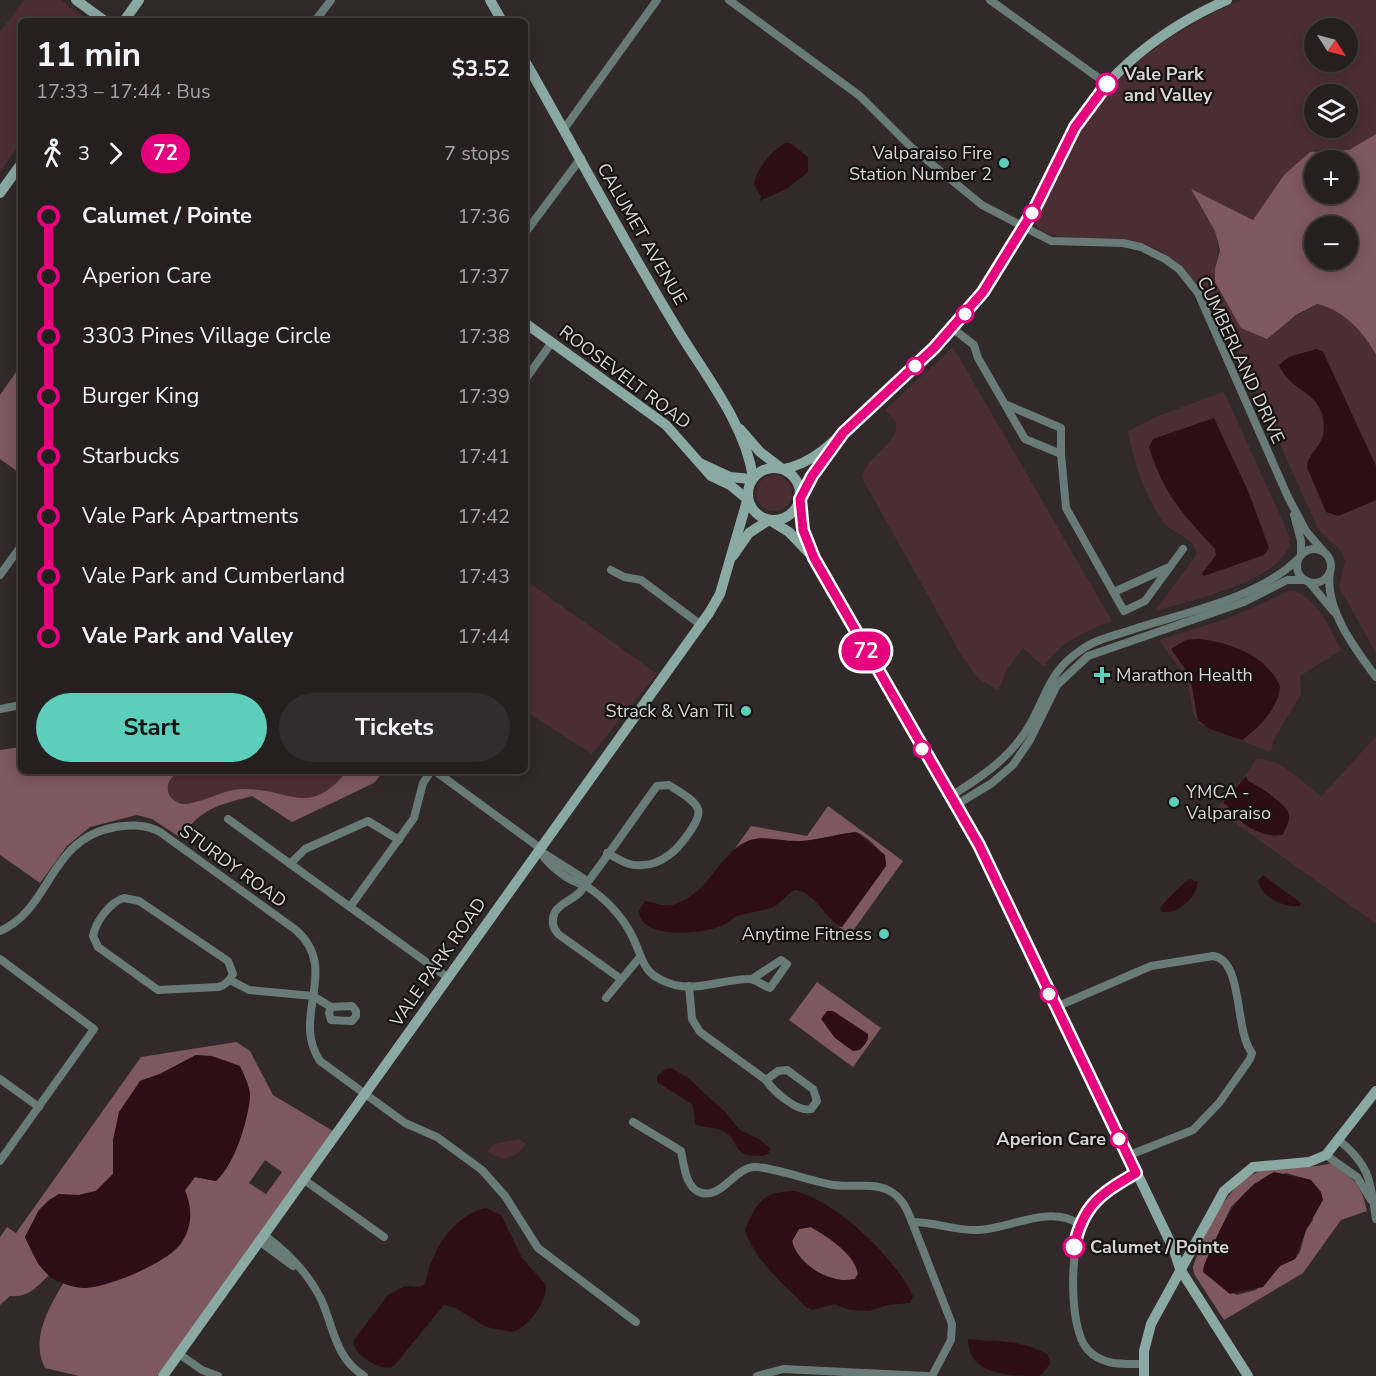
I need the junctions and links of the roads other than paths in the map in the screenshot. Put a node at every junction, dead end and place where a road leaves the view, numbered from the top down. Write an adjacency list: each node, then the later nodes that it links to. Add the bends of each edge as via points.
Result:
1 (76, 0): 9 (main road)
2 (139, 0): 10 (main road)
3 (331, 0): 11 (street)
4 (489, 0): 12 (main road)
5 (657, 0): 15 (street)
6 (729, 0): 19 (street, CUMBERLAND DRIVE, via 860,96 952,183)
7 (990, 0): 14 (street)
8 (1227, 0): 14 (main road, via 1161,36)
9 (101, 18)
10 (126, 18)
11 (317, 18)
12 (500, 18)
13 (528, 66): 15 (main road, CALUMET AVENUE)
14 (1107, 84): 19 (main road, via 1066,143)
15 (564, 129): 16 (main road, CALUMET AVENUE)
16 (581, 158): 20 (street); 26 (main road, CALUMET AVENUE)
17 (18, 168): 18 (main road)
18 (0, 193)
19 (1024, 228): 22 (main road, via 988,285); 32 (street, CUMBERLAND DRIVE, via 1058,242 1141,247 1179,269 1198,293)
20 (528, 229)
21 (528, 325): 23 (main road, ROOSEVELT ROAD)
22 (952, 328): 25 (street, via 974,345); 27 (main road)
23 (552, 342): 24 (street); 29 (main road, ROOSEVELT ROAD, via 671,428)
24 (528, 376)
25 (1007, 405): 28 (street, via 1025,439); 28 (street, via 1061,428)
26 (733, 421): 30 (main road, CALUMET AVENUE, via 760,452); 31 (main road, CALUMET AVENUE, via 749,458)
27 (843, 433): 30 (main road, via 806,464); 33 (main road)
28 (1061, 454): 47 (street, via 1066,508)
29 (700, 463): 31 (main road, ROOSEVELT ROAD, via 730,477); 34 (main road, ROOSEVELT ROAD, via 711,476 730,485)
30 (782, 469): 31 (main road, via 764,470); 33 (main road, via 797,481)
31 (752, 478): 34 (main road)
32 (1288, 497): 38 (street, CUMBERLAND DRIVE, via 1306,531); 39 (street, CUMBERLAND DRIVE, via 1301,542)
33 (800, 498): 35 (main road, via 788,516); 40 (main road, via 803,530)
34 (747, 500): 35 (main road, via 756,514); 41 (main road, VALE PARK ROAD)
35 (770, 520): 40 (main road, via 789,532); 41 (main road, VALE PARK ROAD, via 749,533)
36 (1183, 549): 42 (street)
37 (18, 550): 45 (street)
38 (1324, 552): 39 (street, via 1313,549); 44 (street, via 1330,561)
39 (1300, 557): 46 (street, via 1298,572); 55 (street, via 1281,574 1242,593 1083,649 1053,676 1028,728 1003,760)
40 (814, 558): 55 (main road)
41 (729, 561): 49 (main road, VALE PARK ROAD, via 720,594)
42 (1168, 568): 47 (street); 47 (street, via 1145,601 1124,611)
43 (611, 570): 49 (street, via 640,580)
44 (1330, 572): 46 (street, via 1322,581); 48 (street, via 1329,594)
45 (0, 575)
46 (1306, 581): 48 (street); 55 (street, via 1287,580 1244,602 1088,656 1057,685 1013,765 992,783)
47 (1113, 592)
48 (1342, 623): 50 (street)
49 (701, 625): 58 (main road, VALE PARK ROAD)
50 (1376, 676)
51 (18, 706): 52 (street)
52 (0, 709)
53 (430, 774): 57 (street, via 423,783 418,812)
54 (437, 774): 58 (street)
55 (954, 800): 74 (main road)
56 (228, 819): 60 (street)
57 (399, 840): 60 (street, via 368,821 305,849); 62 (street)
58 (540, 849): 61 (street, via 545,860); 66 (main road, VALE PARK ROAD)
59 (607, 853): 59 (street, via 641,866 661,860 682,840 698,818 699,810 669,785 657,786); 61 (street)
60 (290, 864): 62 (street)
61 (585, 885): 64 (street, via 623,921); 67 (street, via 555,913 555,930)
62 (350, 908): 66 (street)
63 (0, 931): 71 (street, STURDY ROAD, via 17,921 83,838 102,830 142,825 160,832 305,938 316,958)
64 (640, 957): 67 (street); 70 (street, via 648,972 661,980)
65 (0, 959): 79 (street, via 94,1029)
66 (447, 977): 78 (main road, VALE PARK ROAD)
67 (621, 979): 72 (street)
68 (752, 979): 70 (street)
69 (230, 980): 69 (street, via 218,987 158,990 98,947 93,931 115,902 134,899 228,961 233,974); 71 (street, via 255,992)
70 (689, 986): 76 (street, via 692,1020 700,1032)
71 (313, 996): 73 (street); 78 (street, STURDY ROAD, via 309,1031 314,1052 328,1068)
72 (606, 998)
73 (331, 1007)
74 (1056, 1007): 83 (main road); 83 (street, via 1151,966 1213,956 1229,966 1242,1037 1252,1053 1250,1059 1219,1103 1193,1130)
75 (0, 1079): 79 (street)
76 (766, 1080): 76 (street, via 787,1070 813,1089 817,1101 811,1109 800,1108)
77 (1376, 1091): 81 (main road)
78 (365, 1094): 86 (main road, VALE PARK ROAD); 94 (street, STURDY ROAD, via 405,1123 437,1137 482,1170 506,1196 538,1248)
79 (39, 1107): 84 (street)
80 (633, 1122): 89 (street, via 681,1151 688,1182 697,1192 718,1190 741,1169 756,1167 818,1182 888,1190 906,1206)
81 (1340, 1141): 82 (main road); 87 (street, via 1365,1166)
82 (1326, 1155): 87 (street); 93 (main road, via 1309,1162 1253,1167 1236,1178 1212,1210)
83 (1127, 1156): 85 (main road)
84 (0, 1161)
85 (1136, 1173): 90 (street, via 1100,1195); 93 (main road)
86 (303, 1179): 91 (street); 92 (main road, VALE PARK ROAD)
87 (1371, 1187): 88 (street)
88 (1376, 1217)
89 (912, 1222): 90 (street, via 974,1230 1038,1218); 103 (street, via 952,1324 951,1340)
90 (1079, 1224): 96 (street, via 1074,1247 1079,1336 1100,1359 1114,1364)
91 (384, 1237)
92 (261, 1238): 95 (main road, VALE PARK ROAD); 100 (street, via 304,1274 323,1304 340,1352)
93 (1180, 1269): 96 (main road, via 1150,1324); 105 (main road)
94 (636, 1322)
95 (178, 1354): 98 (main road, VALE PARK ROAD); 99 (street)
96 (1144, 1364): 104 (main road)
97 (888, 1375): 101 (street, via 783,1369); 102 (street)
98 (163, 1376)
99 (218, 1376)
100 (364, 1376)
101 (757, 1376)
102 (927, 1376)
103 (932, 1376)
104 (1144, 1376)
105 (1248, 1376)

